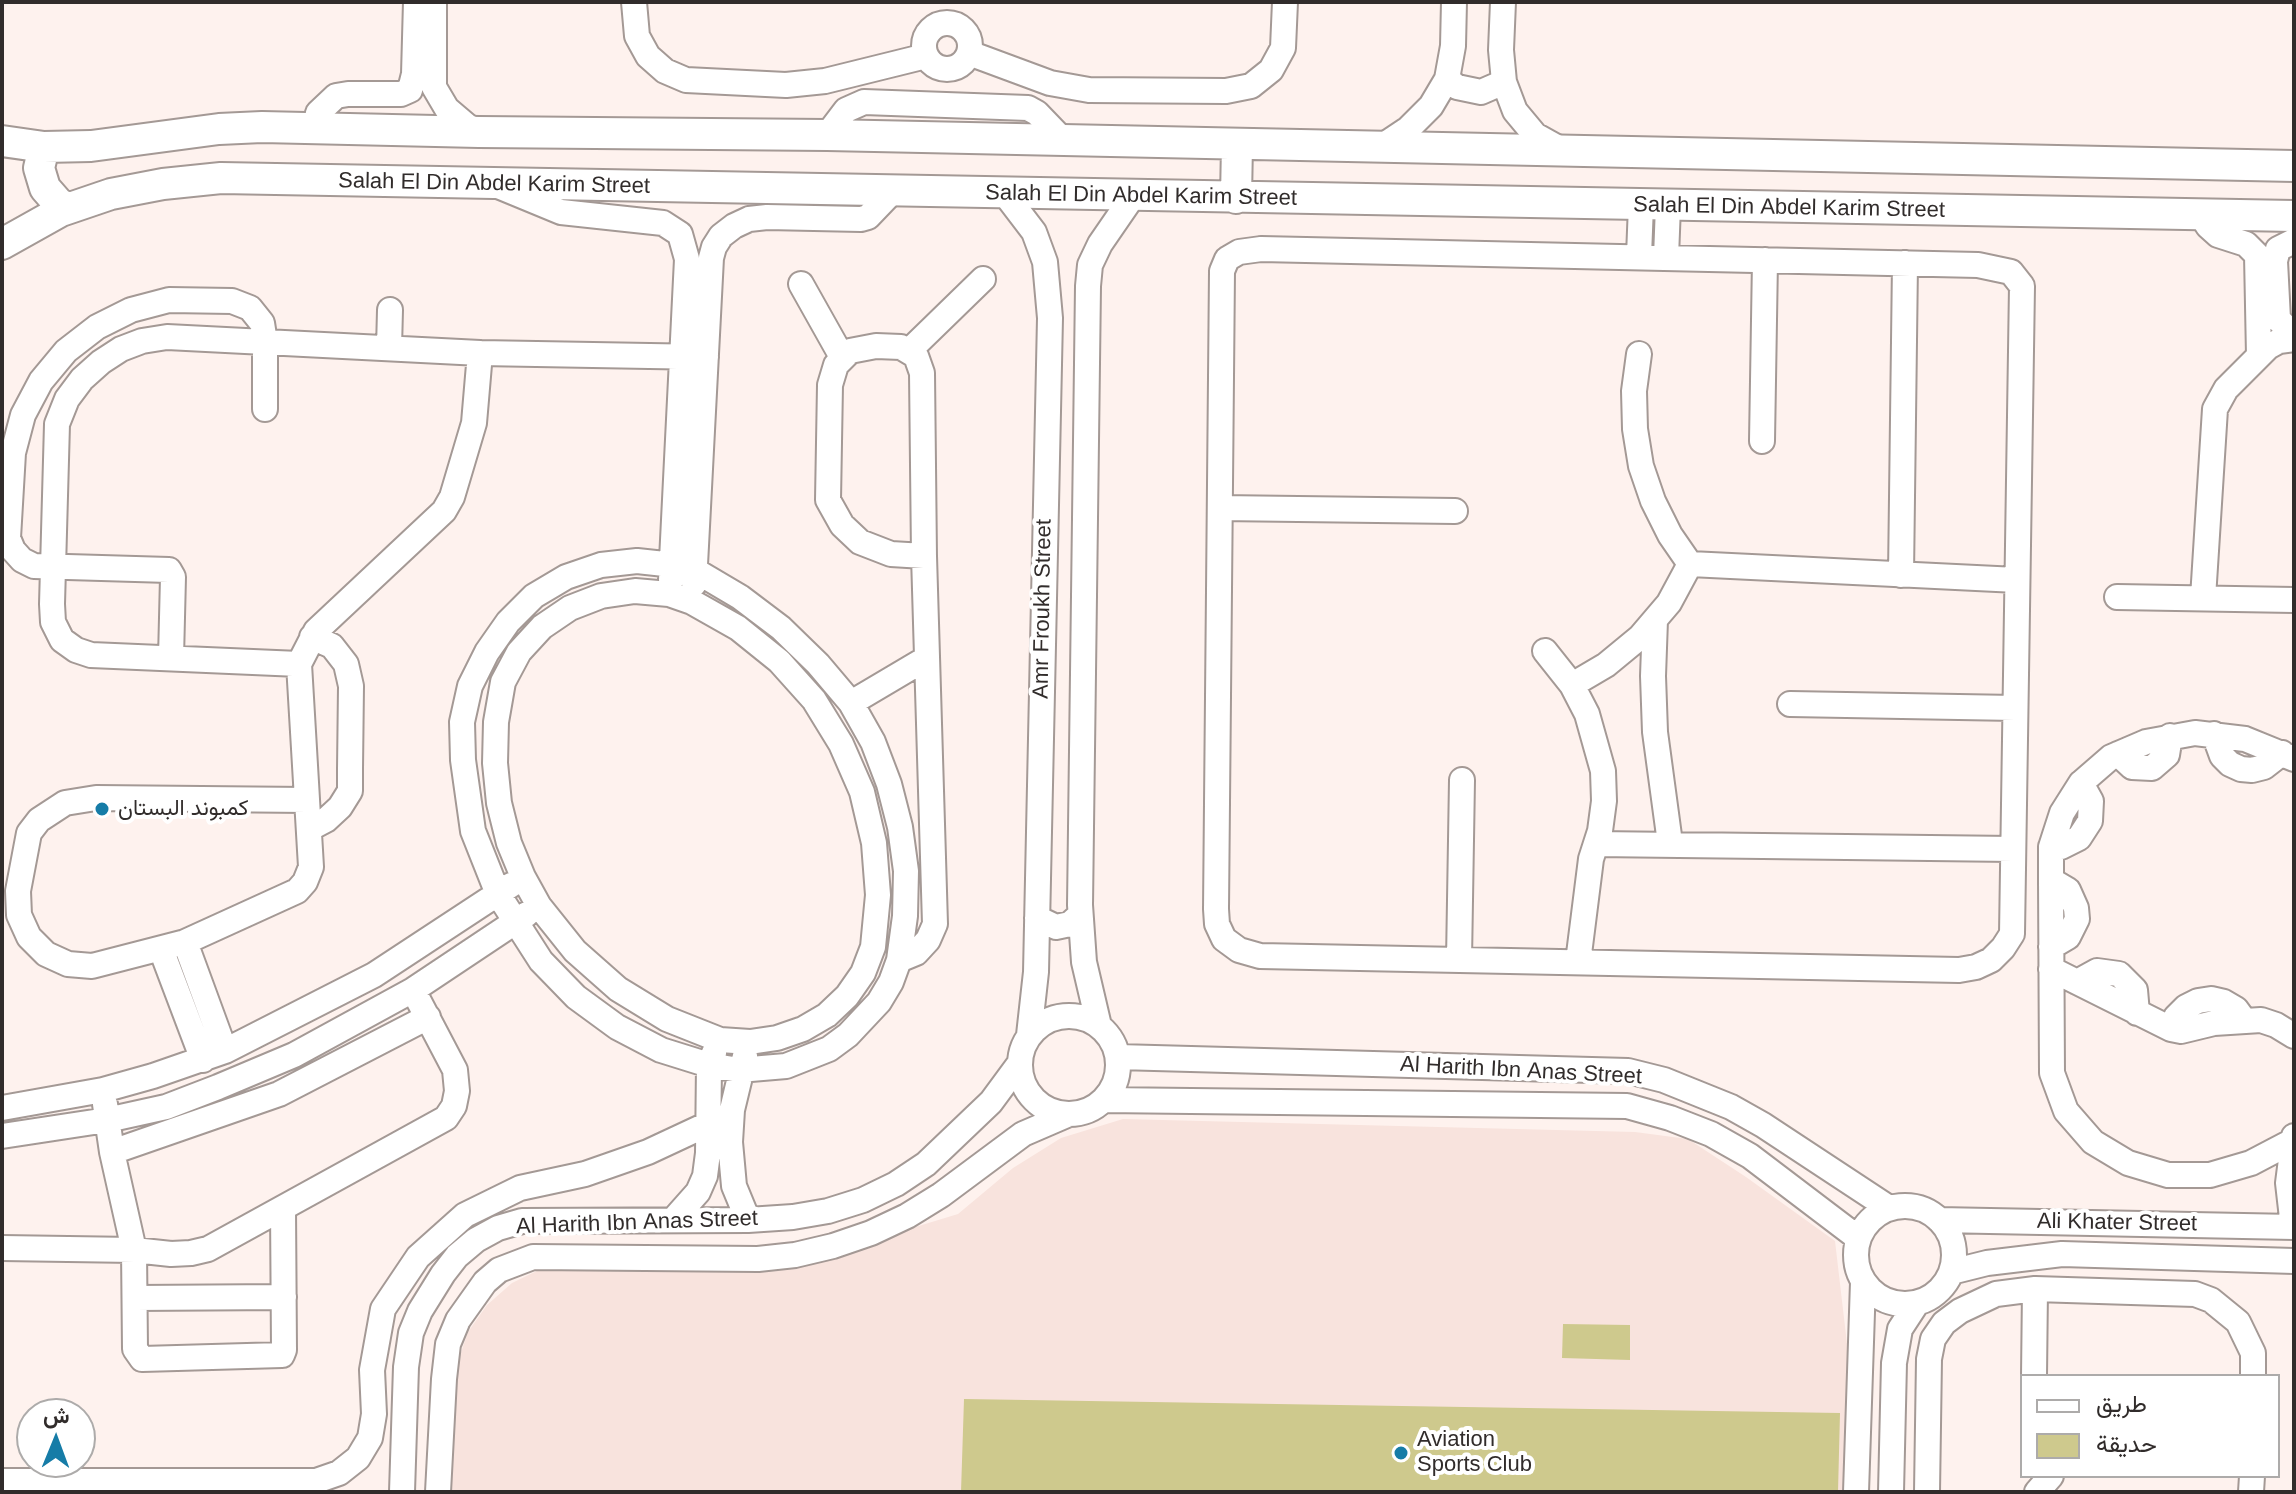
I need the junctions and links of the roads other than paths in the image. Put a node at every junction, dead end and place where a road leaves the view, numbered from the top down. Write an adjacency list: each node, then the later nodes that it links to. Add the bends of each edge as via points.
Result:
1 (416, 2): 12 (street)
2 (434, 2): 13 (street)
3 (634, 2): 9 (street, via 637,36 648,56 686,80 786,85)
4 (1285, 2): 8 (street, via 1283,48 1271,70 1251,86 1226,91 1089,90)
5 (1454, 2): 10 (street)
6 (1503, 2): 11 (street)
7 (946, 12): 8 (street, via 968,36); 9 (street, via 925,38)
8 (965, 59): 9 (street, via 948,69); 15 (street)
9 (931, 61): 14 (street)
10 (1447, 79): 11 (street, via 1481,92); 23 (street, via 1431,106)
11 (1504, 82): 24 (street, via 1515,111 1535,135)
12 (410, 90): 13 (street, via 424,98); 16 (street, via 336,96 318,113)
13 (435, 90): 17 (street, via 457,118)
14 (934, 104): 15 (street); 18 (street, via 855,104)
15 (960, 105): 19 (street, via 1028,108)
16 (315, 129): 17 (main road); 22 (main road, via 219,129)
17 (479, 132): 18 (main road)
18 (827, 135): 19 (main road)
19 (1063, 140): 21 (main road)
20 (2, 141): 22 (main road)
21 (1237, 144): 23 (main road); 31 (main road)
22 (44, 147): 33 (main road, via 39,168 45,188)
23 (1381, 147): 24 (main road)
24 (1562, 150): 25 (main road)
25 (1799, 156): 26 (main road); 34 (main road)
26 (2294, 166)
27 (495, 185): 28 (main road, Salah El Din Abdel Karim Street); 33 (main road, Salah El Din Abdel Karim Street, via 221,178 111,194); 55 (street, via 561,212 672,227 680,234 687,259)
28 (892, 192): 29 (main road, Salah El Din Abdel Karim Street); 55 (street, via 861,219 758,218 721,236 711,258)
29 (1005, 194): 30 (main road, Salah El Din Abdel Karim Street); 45 (street, Amr Froukh Street, via 1034,232 1045,262)
30 (1133, 196): 31 (main road, Salah El Din Abdel Karim Street); 46 (street, Amr Froukh Street, via 1090,265)
31 (1236, 198): 32 (main road, Salah El Din Abdel Karim Street)
32 (1654, 205): 34 (main road, Salah El Din Abdel Karim Street); 39 (street); 40 (street)
33 (69, 208): 37 (main road, Salah El Din Abdel Karim Street)
34 (1797, 208): 35 (main road, Salah El Din Abdel Karim Street)
35 (2201, 215): 36 (main road, Salah El Din Abdel Karim Street); 38 (street, via 2218,235)
36 (2294, 216)
37 (2, 244)
38 (2275, 250): 48 (street, via 2278,319); 54 (street)
39 (1639, 256): 40 (street); 59 (street, via 1261,249 1227,259 1222,271)
40 (1666, 257): 41 (street)
41 (1765, 260): 42 (street); 58 (street)
42 (1905, 263): 65 (street); 66 (street, via 1978,265 2011,272 2022,286)
43 (983, 279): 51 (street)
44 (801, 284): 56 (street)
45 (1049, 299): 46 (street); 93 (street, Amr Froukh Street)
46 (1087, 299): 92 (street, Amr Froukh Street)
47 (390, 310): 50 (street)
48 (2294, 338): 54 (street, via 2279,341)
49 (265, 342): 50 (street); 57 (street); 63 (street, via 167,337 142,341 121,349 82,379 57,424); 63 (street, via 262,323 241,304 169,300 131,310 66,351 41,381 23,415 13,453 8,538 22,560)
50 (389, 348): 52 (street)
51 (910, 350): 56 (street, via 876,346); 61 (street, via 922,373)
52 (480, 353): 55 (street); 73 (street, via 474,423 444,511)
53 (1639, 354): 62 (street, via 1634,404 1641,466 1653,501)
54 (2259, 356): 69 (street, via 2226,389 2215,409)
55 (694, 357): 64 (street)
56 (842, 357): 61 (street, via 830,385 828,500 842,525 860,542 891,554)
57 (265, 409)
58 (1762, 441)
59 (1220, 508): 60 (street); 99 (street, via 1216,909 1224,939 1260,956)
60 (1455, 511)
61 (924, 556): 76 (street)
62 (1690, 564): 65 (street); 72 (street)
63 (53, 567): 75 (street, via 53,622 62,640 91,655); 75 (street, via 169,570)
64 (685, 568): 67 (street); 71 (street); 79 (street, via 740,597 781,628); 90 (street, via 637,561 601,565 566,577 534,596 487,652 470,686 462,722 463,760 473,831)
65 (1901, 575): 66 (street)
66 (2017, 580): 81 (street)
67 (669, 594): 71 (street); 89 (street, via 635,591 570,608 519,652 503,682 496,722 499,803)
68 (2117, 597): 69 (street)
69 (2203, 598): 70 (street)
70 (2294, 600)
71 (692, 602): 107 (street, via 738,628 779,661 814,700 852,768 874,843 878,895 873,947 863,973 827,1015 803,1029)
72 (1655, 620): 78 (street, via 1606,665); 86 (street, via 1655,732)
73 (312, 637): 77 (street); 85 (street, via 332,646 346,664 351,686 350,791 326,820)
74 (1545, 651): 78 (street)
75 (171, 658): 77 (street)
76 (927, 658): 79 (street); 98 (street, via 935,924 916,953)
77 (299, 664): 84 (street)
78 (1572, 685): 87 (street, via 1587,714 1603,771)
79 (851, 703): 98 (street, via 878,756 900,827 906,871)
80 (1790, 704): 81 (street)
81 (2015, 708): 88 (street)
82 (2288, 756): 97 (street, via 2245,739 2214,734 2170,736 2111,757 2081,783 2062,813 2051,847)
83 (1462, 780): 99 (street)
84 (307, 800): 85 (street); 96 (street, via 80,798 39,820 29,833 18,891 19,915 29,937 46,954 68,964 92,966)
85 (309, 829): 95 (street, via 311,867 297,891)
86 (1670, 843): 87 (street); 88 (street)
87 (1596, 844): 100 (street)
88 (2013, 849): 100 (street, via 2012,934 1997,954 1976,967)
89 (523, 877): 90 (street); 91 (street)
90 (498, 894): 94 (street); 108 (street, via 374,975)
91 (539, 906): 94 (street); 106 (street, via 575,951 618,989 667,1019)
92 (1080, 915): 93 (street, via 1063,926); 103 (street, Amr Froukh Street)
93 (1037, 918): 104 (street, Amr Froukh Street)
94 (515, 922): 101 (street); 112 (street, via 541,961 576,997 661,1050)
95 (185, 942): 96 (street); 108 (street)
96 (161, 949): 108 (street)
97 (2051, 958): 105 (street, via 2077,982 2171,1029 2261,1020); 122 (street, via 2052,1073 2066,1111 2093,1142 2128,1163 2168,1175 2210,1175 2251,1163)
98 (899, 960): 113 (street, via 865,1020 829,1049 786,1066)
99 (1459, 960): 100 (street)
100 (1578, 962)
101 (413, 990): 102 (street); 119 (street, via 294,1055 166,1107)
102 (428, 1017): 123 (street, via 279,1094); 125 (street, via 455,1070 457,1091 446,1118)
103 (1099, 1026): 104 (street, via 1070,1016 1040,1024); 109 (street)
104 (1029, 1035): 111 (street)
105 (2294, 1036)
106 (720, 1040): 107 (street); 112 (street)
107 (750, 1042): 113 (street)
108 (214, 1055): 114 (street)
109 (1118, 1057): 110 (street, Al Harith Ibn Anas Street); 115 (street, via 1116,1080)
110 (1172, 1058): 116 (street, via 1165,1080); 124 (street, Al Harith Ibn Anas Street, via 1628,1071 1731,1107)
111 (1019, 1064): 118 (street, via 1021,1079 1038,1104); 129 (street, Al Harith Ibn Anas Street, via 953,1140 896,1184 828,1211)
112 (709, 1065): 113 (street); 120 (street)
113 (739, 1070): 129 (street, via 730,1142 734,1186)
114 (103, 1090): 117 (street); 119 (street)
115 (1104, 1100): 116 (street, Al Harith Ibn Anas Street); 118 (street)
116 (1174, 1101): 127 (street, Al Harith Ibn Anas Street, via 1627,1106 1711,1134)
117 (2, 1108)
118 (1067, 1115): 138 (street, Al Harith Ibn Anas Street, via 1023,1134 907,1216 833,1246 758,1259 533,1257 499,1270)
119 (107, 1120): 121 (street); 123 (street)
120 (708, 1124): 128 (street, via 705,1176); 147 (street, via 648,1152 520,1188 465,1215 418,1257 383,1309 372,1370 370,1438 358,1458 339,1473 316,1481)
121 (2, 1136)
122 (2293, 1138): 131 (street, via 2288,1183)
123 (112, 1152): 134 (street)
124 (1847, 1180): 126 (street, Al Harith Ibn Anas Street); 127 (street, via 1842,1204)
125 (283, 1208): 134 (street, via 208,1249 171,1254); 141 (street)
126 (1889, 1208): 130 (street, via 1925,1210); 132 (street, via 1865,1225)
127 (1821, 1209): 132 (street, Al Harith Ibn Anas Street)
128 (674, 1219): 129 (street, Al Harith Ibn Anas Street); 135 (street, Al Harith Ibn Anas Street, via 522,1221 487,1234)
129 (748, 1220)
130 (1939, 1220): 131 (street, Ali Khater Street); 137 (street, via 1953,1244)
131 (2293, 1227)
132 (1858, 1238): 139 (street, via 1856,1261)
133 (2, 1248): 134 (street)
134 (134, 1250): 142 (street)
135 (457, 1256): 138 (street); 148 (street, Al Harith Ibn Anas Street, via 411,1333)
136 (2294, 1261): 137 (street, Ali Khater Street, via 2062,1254)
137 (1951, 1272): 143 (street, via 1937,1291)
138 (485, 1282): 149 (street, Al Harith Ibn Anas Street, via 448,1344)
139 (1863, 1282): 143 (street, via 1878,1296); 150 (street)
140 (2035, 1289): 144 (street); 145 (street, via 2195,1294 2211,1300 2247,1337); 152 (street, via 1977,1301 1944,1323 1933,1339)
141 (284, 1297): 142 (street); 142 (street, via 284,1350 279,1356 142,1359 135,1349)
142 (135, 1298)
143 (1917, 1303): 151 (street, via 1900,1329 1894,1363)
144 (2034, 1374)
145 (2253, 1374)
146 (2049, 1478): 153 (street)
147 (2, 1481)
148 (398, 1488)
149 (438, 1492)
150 (1856, 1492)
151 (1891, 1492)
152 (1927, 1492)
153 (2034, 1492)

